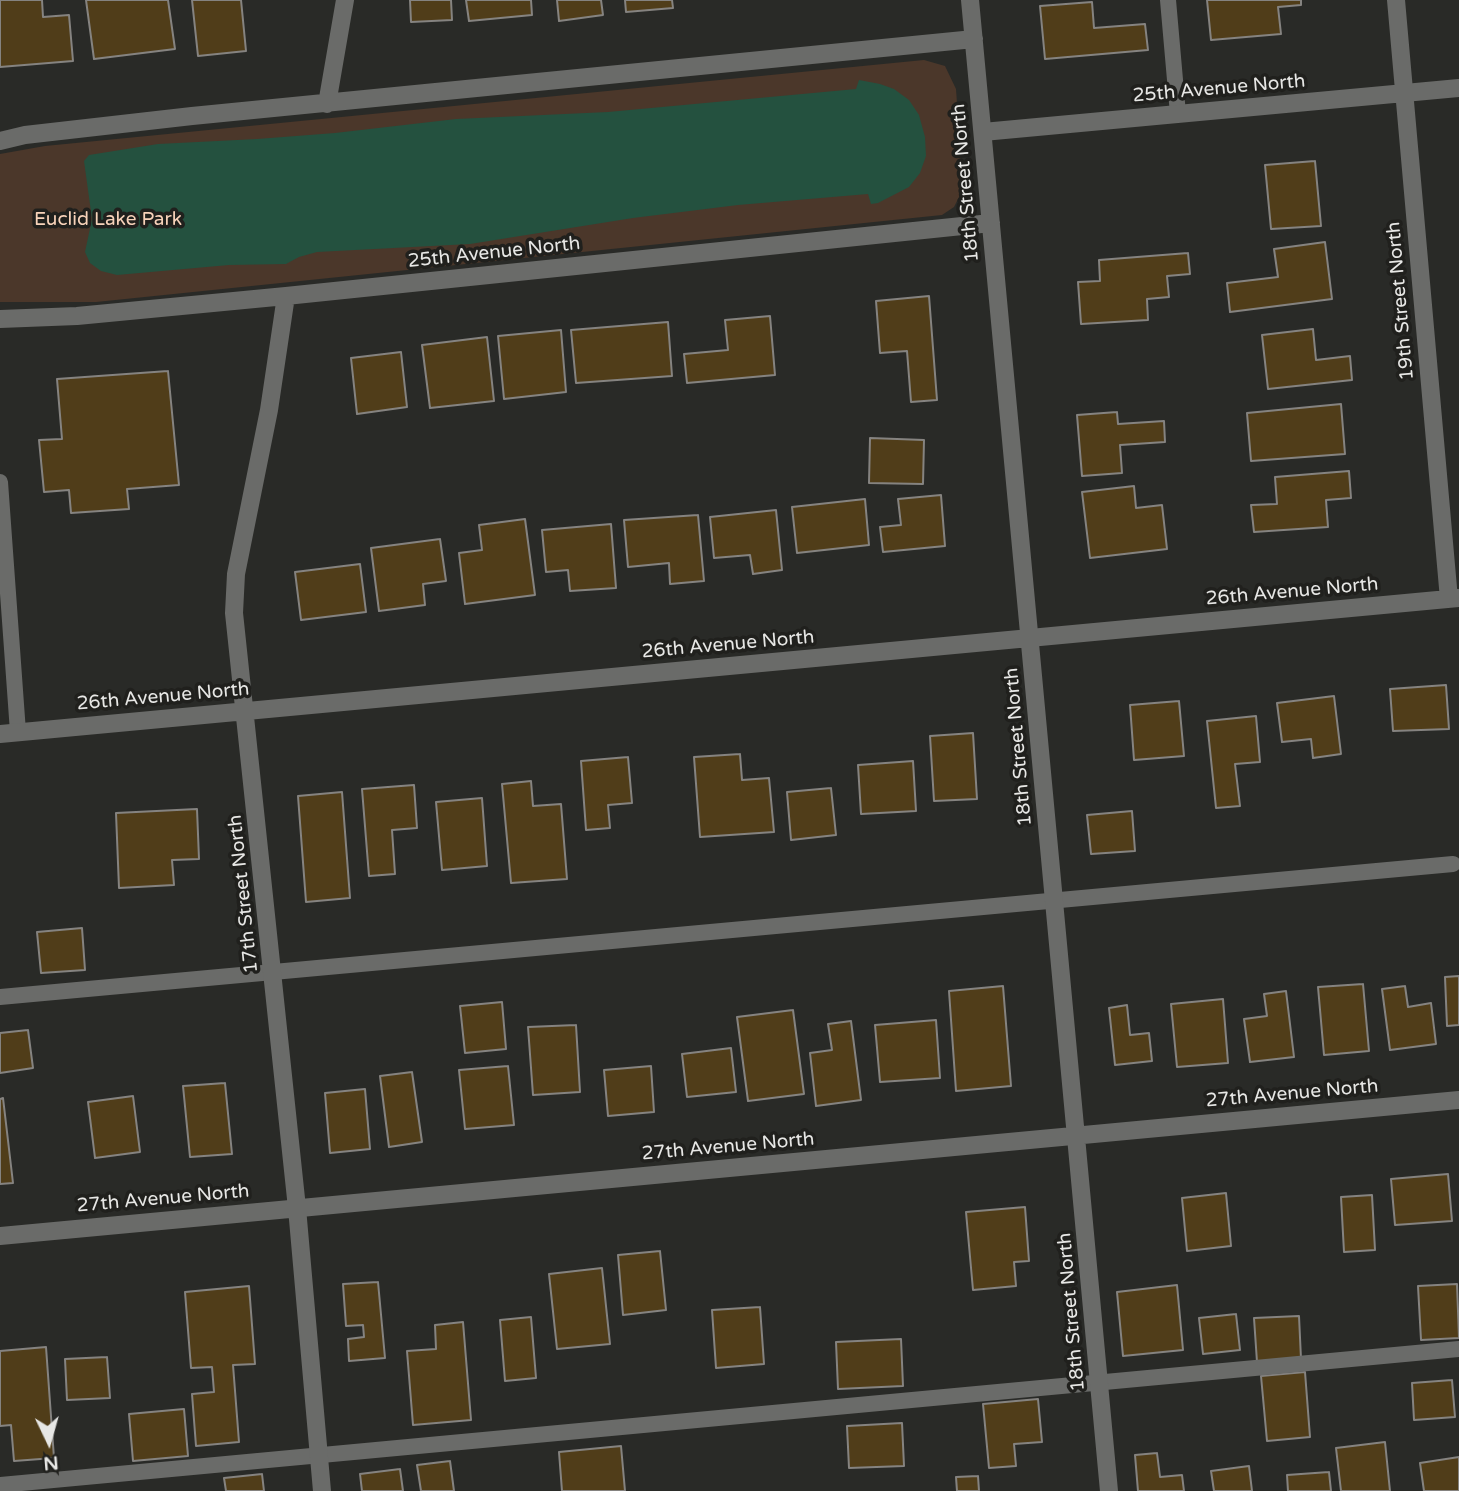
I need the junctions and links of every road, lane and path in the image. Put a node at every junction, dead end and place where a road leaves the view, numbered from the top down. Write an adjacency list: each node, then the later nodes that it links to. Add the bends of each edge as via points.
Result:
1 (345, 0): 8 (street)
2 (970, 0): 5 (street, 18th Street North)
3 (1168, 0): 9 (lane)
4 (1396, 0): 7 (street, 19th Street North)
5 (974, 39): 8 (street); 10 (street, 18th Street North)
6 (1459, 88): 7 (street, 25th Avenue North)
7 (1404, 93): 9 (street, 25th Avenue North); 16 (street, 19th Street North)
8 (327, 104): 11 (street)
9 (1178, 114): 10 (street, 25th Avenue North)
10 (983, 132): 12 (street, 18th Street North)
11 (0, 141)
12 (991, 223): 13 (street, 25th Avenue North); 17 (street, 18th Street North)
13 (286, 296): 14 (street, 25th Avenue North); 18 (street, 17th Street North, via 236,574 234,614)
14 (0, 319)
15 (0, 482): 19 (lane)
16 (1454, 598): 17 (street, 26th Avenue North)
17 (1030, 638): 18 (street, 26th Avenue North); 21 (street, 18th Street North)
18 (246, 711): 19 (street, 26th Avenue North); 22 (street, 17th Street North)
19 (9, 733)
20 (1453, 864): 21 (lane)
21 (1054, 898): 22 (lane); 25 (street, 18th Street North)
22 (273, 971): 23 (lane); 26 (street, 17th Street North)
23 (0, 997)
24 (1459, 1100): 25 (street, 27th Avenue North)
25 (1076, 1135): 26 (street, 27th Avenue North); 29 (street, 18th Street North)
26 (297, 1208): 27 (street, 27th Avenue North); 30 (street, 17th Street North)
27 (0, 1236)
28 (1459, 1349): 29 (lane)
29 (1099, 1384): 30 (lane); 33 (street, 18th Street North)
30 (318, 1456): 31 (lane); 32 (street, 17th Street North)
31 (0, 1485)
32 (322, 1491)
33 (1109, 1491)

